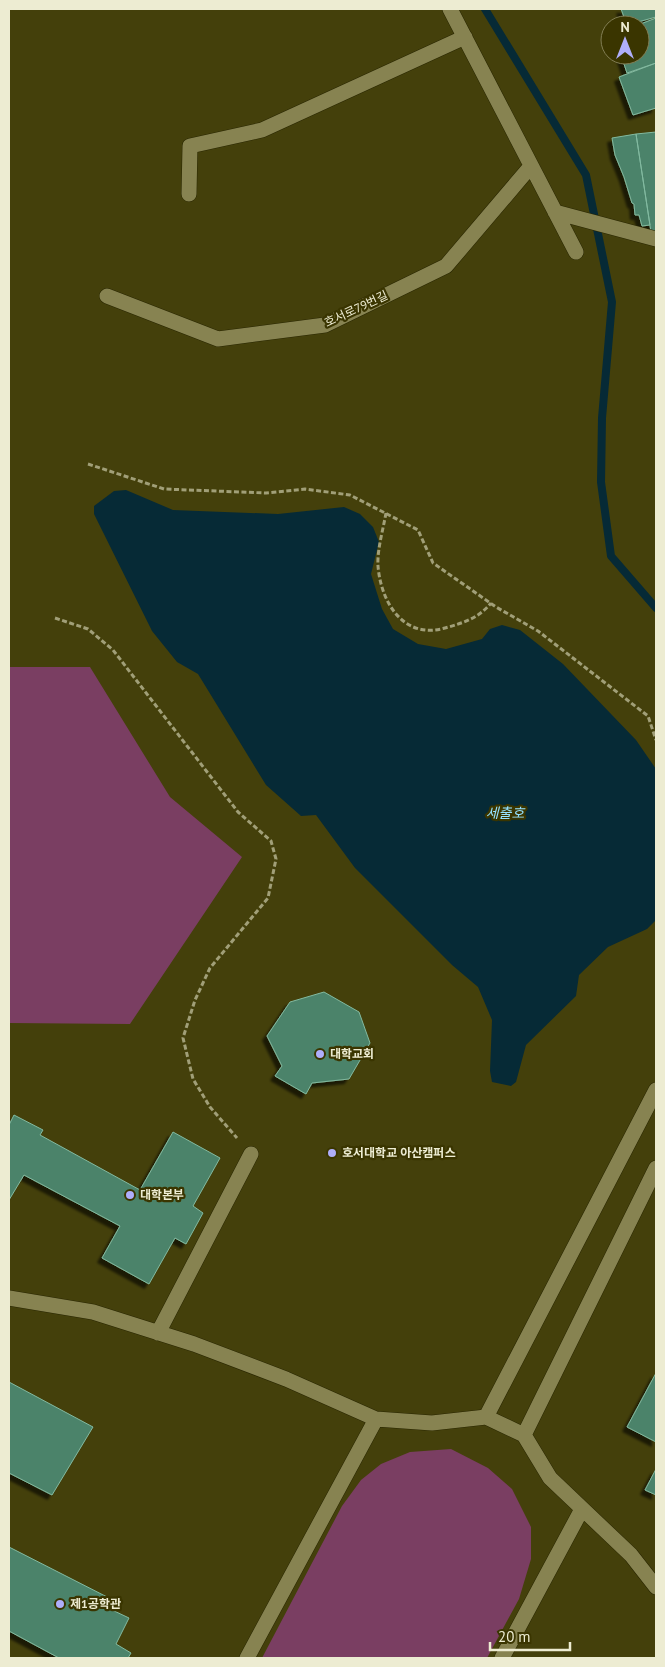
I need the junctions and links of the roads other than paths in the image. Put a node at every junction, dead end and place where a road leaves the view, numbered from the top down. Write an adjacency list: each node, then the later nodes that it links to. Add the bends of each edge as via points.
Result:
1 (450, 9): 2 (street)
2 (465, 37): 3 (street); 4 (street, via 262,130 190,146)
3 (531, 166): 5 (street); 8 (street, 호서로79번길, via 446,266 325,325 218,339)
4 (189, 194)
5 (562, 214): 6 (street); 7 (street)
6 (656, 239)
7 (576, 252)
8 (107, 296)
9 (656, 1090): 14 (street)
10 (251, 1154): 13 (street)
11 (656, 1168): 16 (street)
12 (9, 1298): 13 (street, via 93,1312)
13 (158, 1333): 15 (street, via 286,1379)
14 (486, 1417): 15 (street, via 432,1423); 16 (street)
15 (376, 1419): 19 (street)
16 (524, 1435): 17 (street, via 550,1478)
17 (582, 1509): 18 (street, via 631,1555); 20 (street)
18 (656, 1587)
19 (248, 1658)
20 (502, 1658)

